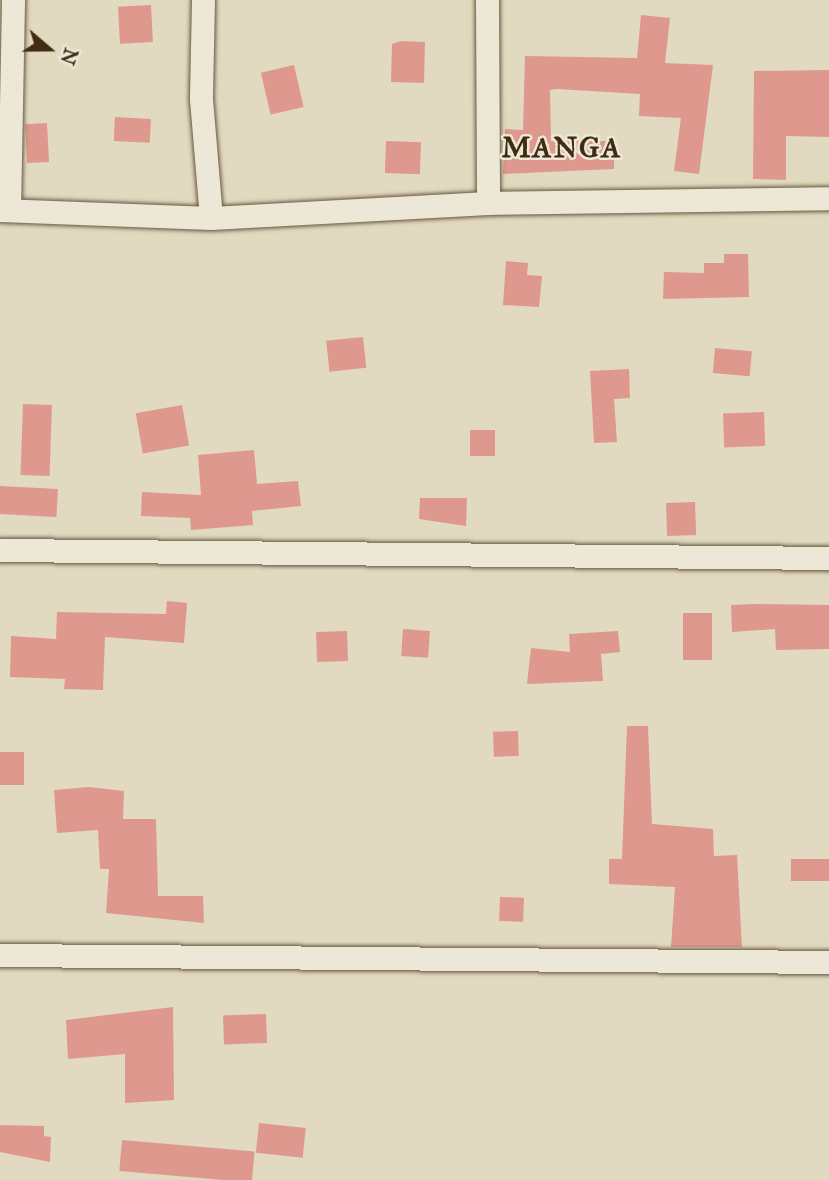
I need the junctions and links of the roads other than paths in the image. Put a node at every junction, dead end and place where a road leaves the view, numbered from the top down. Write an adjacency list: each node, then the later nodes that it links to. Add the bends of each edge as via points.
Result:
1 (13, 0): 6 (street)
2 (202, 0): 7 (street, via 201,99)
3 (487, 0): 5 (street)
4 (829, 198): 5 (street)
5 (488, 203): 7 (street)
6 (4, 210): 7 (street)
7 (211, 218)
8 (0, 550): 9 (street)
9 (829, 558)
10 (0, 955): 11 (street)
11 (829, 962)

